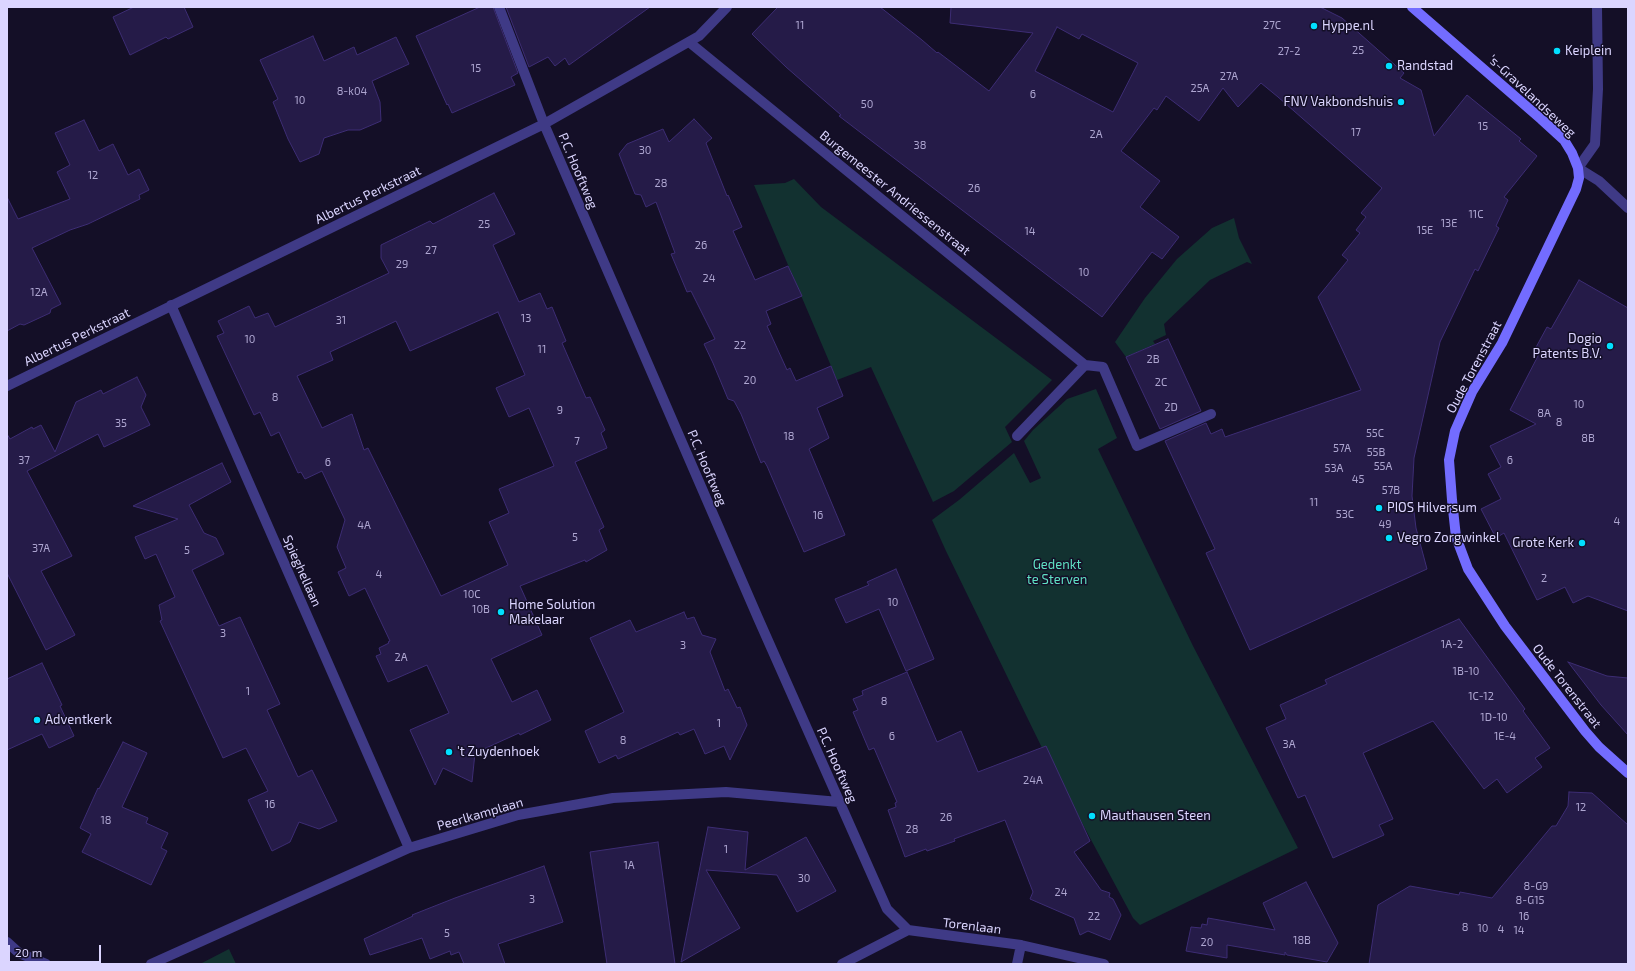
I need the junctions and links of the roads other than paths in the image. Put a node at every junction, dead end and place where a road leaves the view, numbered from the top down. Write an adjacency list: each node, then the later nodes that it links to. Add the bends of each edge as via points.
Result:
1 (499, 7): 6 (street, P.C. Hooftweg)
2 (728, 7): 5 (street, Albertus Perkstraat, via 699,36)
3 (1412, 7): 7 (main road, 's-Gravelandseweg, via 1564,140)
4 (1597, 7): 7 (street, via 1598,88 1595,144)
5 (689, 42): 6 (street, Albertus Perkstraat); 10 (street, Burgemeester Andriessenstraat)
6 (544, 124): 9 (street, Albertus Perkstraat); 15 (street, P.C. Hooftweg)
7 (1578, 168): 8 (street, via 1599,182); 14 (main road, Oude Torenstraat, via 1576,189 1502,343 1472,392 1455,431 1449,460 1452,500 1456,537 1468,569 1501,620 1585,731)
8 (1628, 208)
9 (171, 305): 11 (street, Albertus Perkstraat); 16 (street, Spieghellaan)
10 (1085, 365): 12 (street, Burgemeester Andriessenstraat, via 1103,367 1138,446); 13 (street)
11 (7, 386)
12 (1211, 414)
13 (1017, 436)
14 (1628, 773)
15 (839, 802): 16 (street, Peerlkamplaan, via 726,792 613,798 518,814); 17 (street, P.C. Hooftweg, via 887,909)
16 (409, 848): 21 (street, Peerlkamplaan)
17 (908, 930): 19 (street, Torenlaan); 22 (street)
18 (7, 942): 20 (street, via 19,953)
19 (1021, 945): 23 (street); 24 (street, Torenlaan)
20 (46, 964)
21 (151, 964)
22 (842, 964)
23 (1017, 964)
24 (1104, 964)

